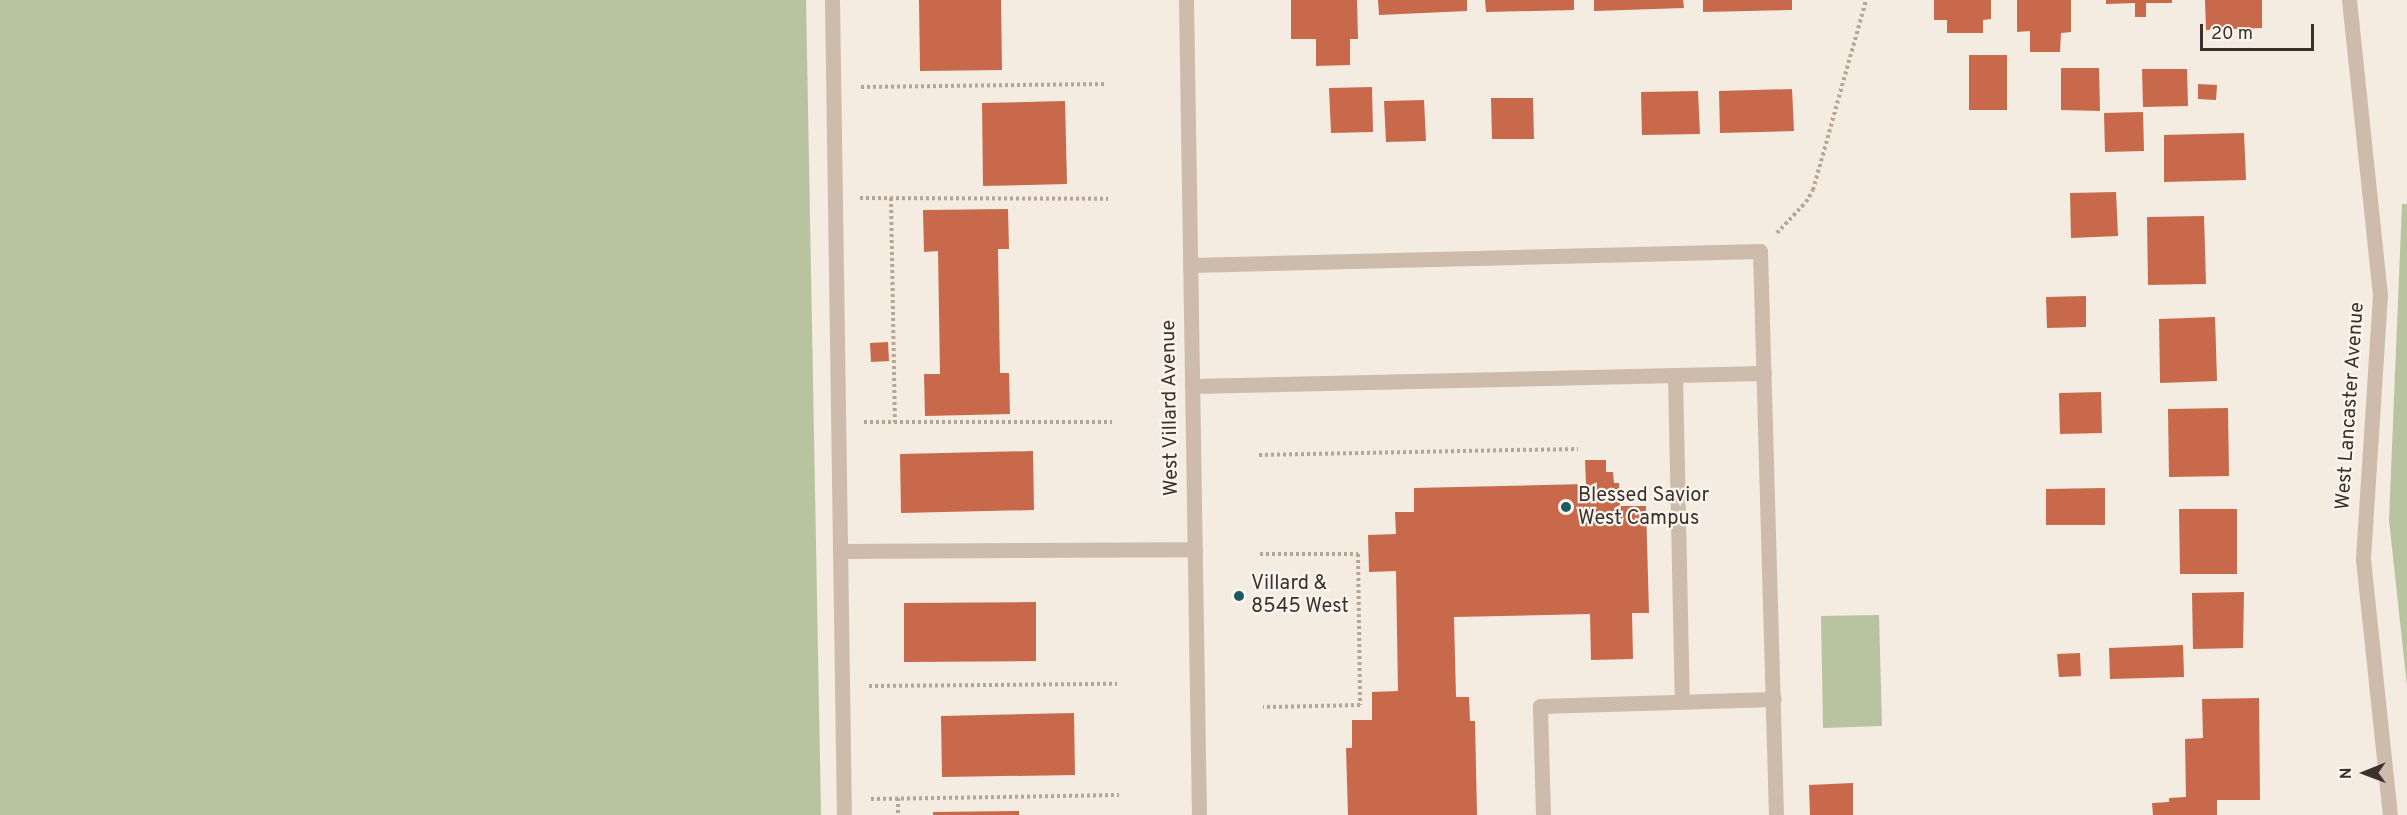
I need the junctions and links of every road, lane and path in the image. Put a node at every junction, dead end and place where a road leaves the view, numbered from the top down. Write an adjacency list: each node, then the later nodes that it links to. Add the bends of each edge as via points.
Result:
1 (832, 0): 6 (street)
2 (1186, 0): 11 (street, West Villard Avenue)
3 (1866, 0): 10 (path, via 1813,190)
4 (2349, 0): 36 (street, West Lancaster Avenue, via 2379,295 2362,559)
5 (1106, 84): 6 (path)
6 (833, 88): 7 (street)
7 (835, 198): 8 (path); 17 (street)
8 (891, 198): 9 (path); 15 (path)
9 (1108, 199)
10 (1760, 251): 11 (street); 12 (street)
11 (1190, 265): 14 (street, West Villard Avenue)
12 (1764, 373): 13 (street); 25 (street)
13 (1675, 375): 14 (street); 26 (street)
14 (1192, 386): 20 (street, West Villard Avenue)
15 (895, 422): 16 (path); 17 (path)
16 (1112, 422)
17 (838, 423): 21 (street)
18 (1578, 449): 19 (path)
19 (1259, 454)
20 (1195, 549): 21 (street); 33 (street, West Villard Avenue)
21 (840, 551): 24 (street)
22 (1260, 554): 27 (path, via 1358,554 1360,705)
23 (1117, 684): 24 (path)
24 (842, 687): 30 (street)
25 (1774, 699): 26 (street); 35 (street)
26 (1682, 701): 34 (street, via 1540,706)
27 (1263, 707)
28 (1119, 795): 29 (path)
29 (898, 798): 30 (path); 32 (path)
30 (843, 799): 31 (street)
31 (844, 815)
32 (898, 815)
33 (1199, 815)
34 (1544, 815)
35 (1776, 815)
36 (2390, 815)

